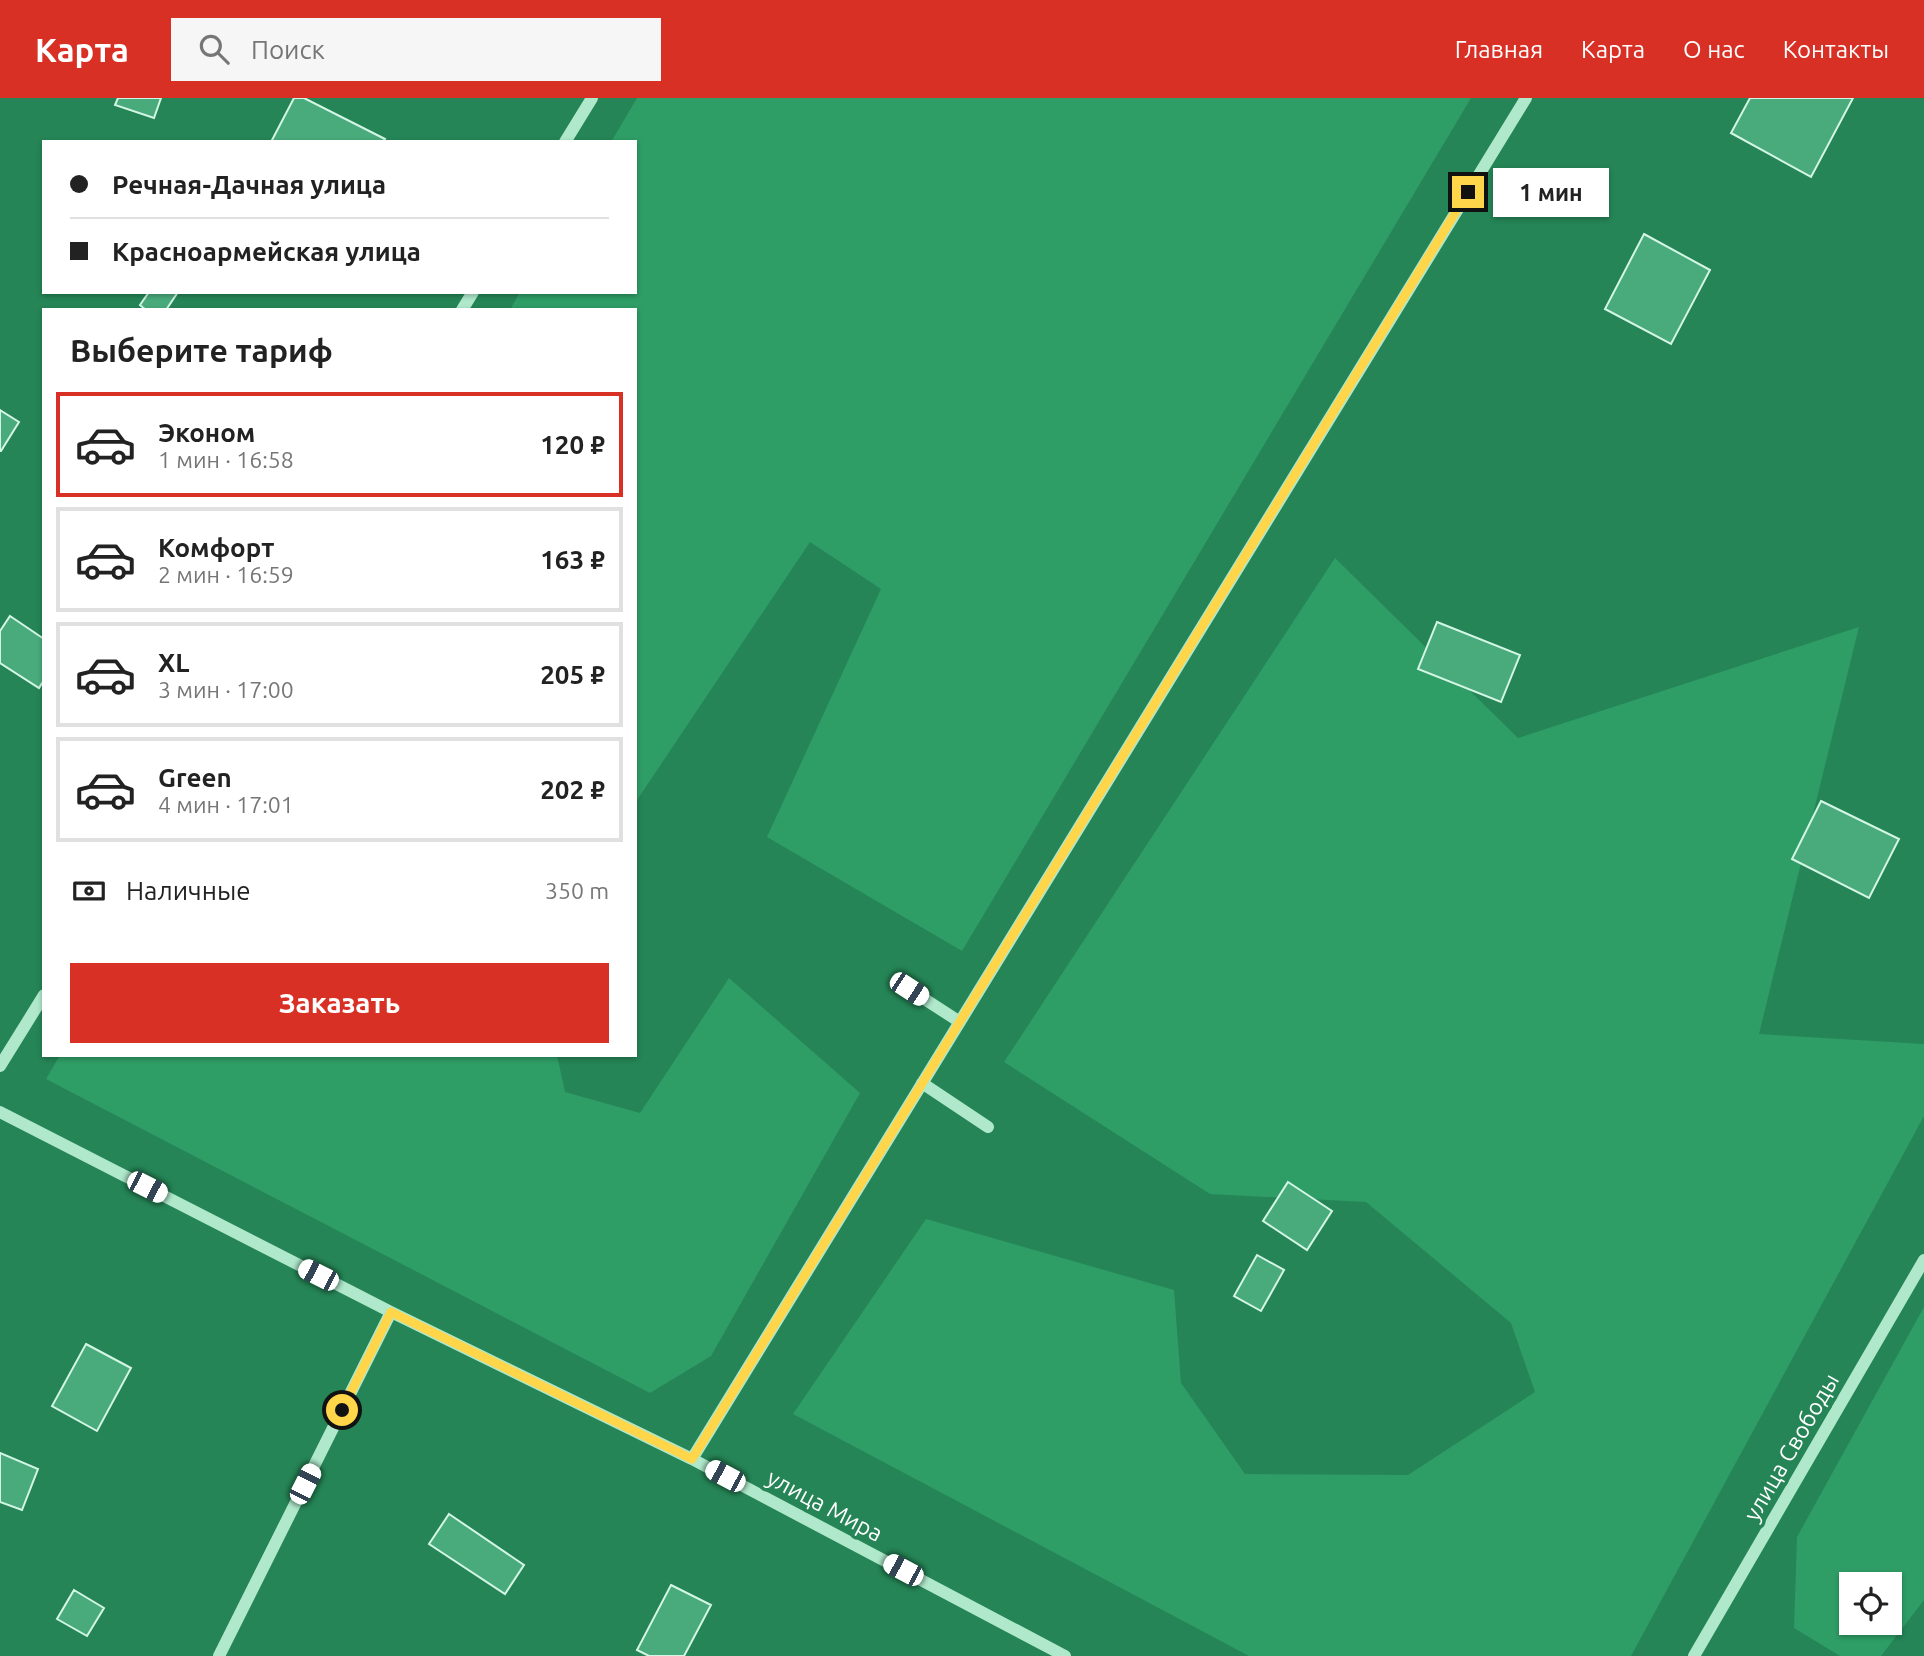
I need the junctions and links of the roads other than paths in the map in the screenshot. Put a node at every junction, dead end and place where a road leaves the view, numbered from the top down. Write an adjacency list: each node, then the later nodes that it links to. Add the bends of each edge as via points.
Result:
1 (592, 98): 3 (street)
2 (1526, 98): 6 (street)
3 (566, 140)
4 (909, 989): 6 (street)
5 (42, 998): 7 (street)
6 (960, 1022): 8 (street)
7 (0, 1066)
8 (922, 1083): 10 (street); 13 (street)
9 (0, 1112): 12 (street, улица Мира)
10 (988, 1126)
11 (1924, 1260): 16 (street, улица Свободы)
12 (391, 1312): 13 (street, улица Мира); 14 (street)
13 (692, 1459): 15 (street, улица Мира)
14 (219, 1656)
15 (1065, 1656)
16 (1695, 1656)

